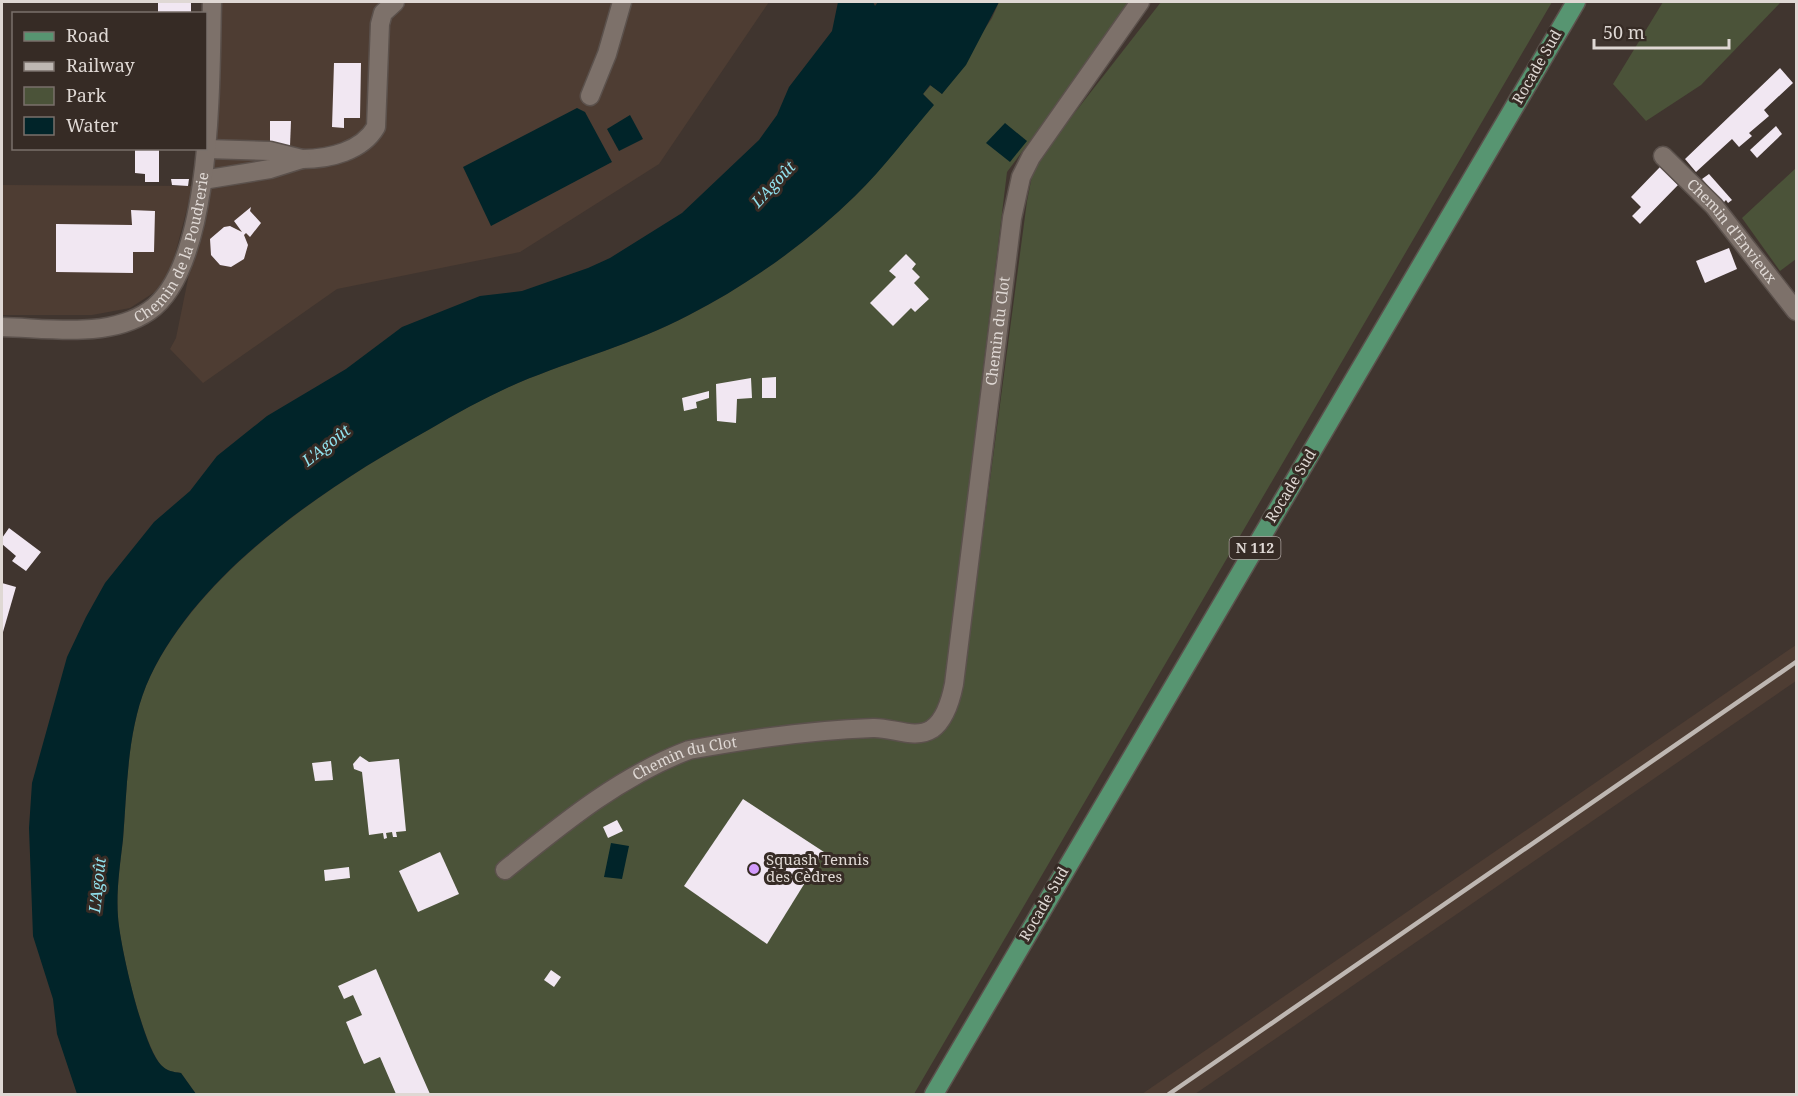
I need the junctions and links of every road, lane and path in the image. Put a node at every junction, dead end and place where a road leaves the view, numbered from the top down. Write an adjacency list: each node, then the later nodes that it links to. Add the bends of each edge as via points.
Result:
1 (212, 2): 7 (street, Chemin de la Poudrerie)
2 (395, 2): 10 (street, via 383,13 380,24 376,127 355,148)
3 (622, 2): 6 (street)
4 (1140, 2): 14 (street, Chemin du Clot, via 1070,99 1021,177 1012,218 951,698 925,721 895,729 852,729 689,750 590,804)
5 (1576, 2): 15 (main road, Rocade Sud / N 112)
6 (590, 96)
7 (207, 149): 10 (street, via 270,151)
8 (207, 150): 11 (street, Chemin de la Poudrerie)
9 (1663, 156): 12 (street, Chemin d'Envieux, via 1714,206)
10 (302, 159): 11 (street)
11 (203, 180): 13 (street, Chemin de la Poudrerie, via 181,269 168,293 149,311 99,329)
12 (1797, 311)
13 (2, 327)
14 (505, 870)
15 (934, 1095)

